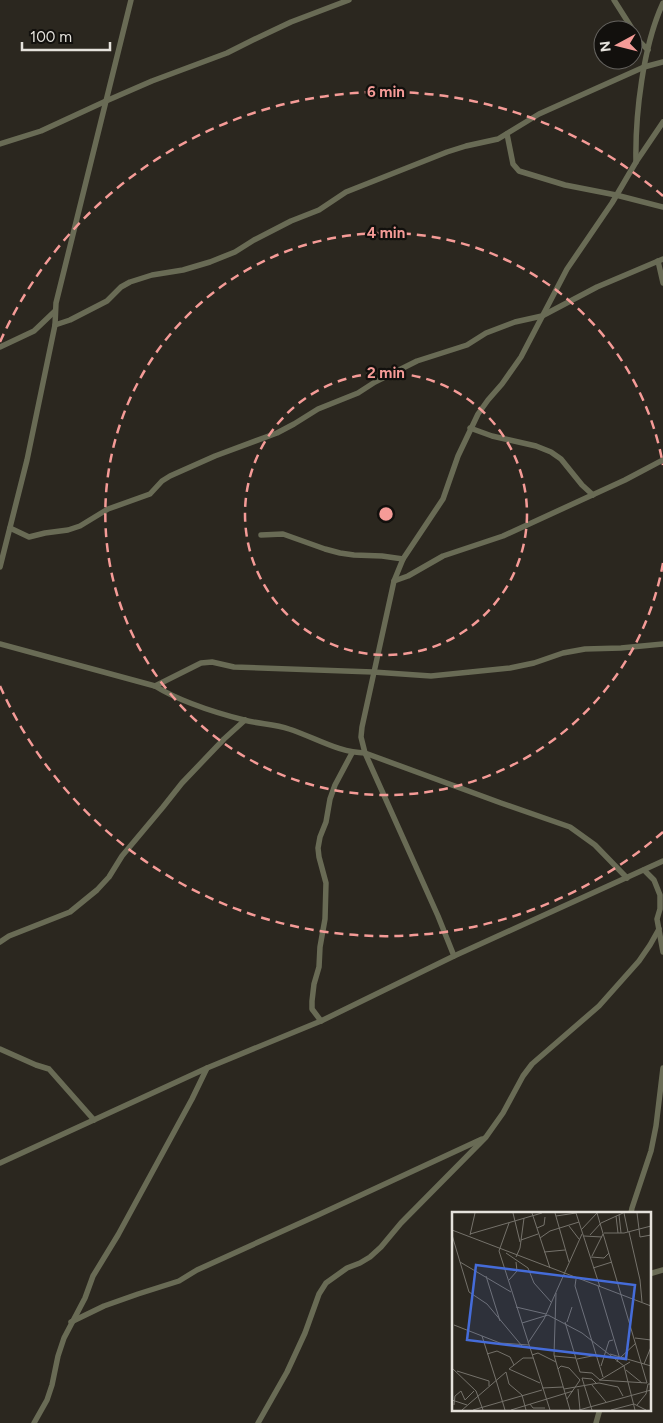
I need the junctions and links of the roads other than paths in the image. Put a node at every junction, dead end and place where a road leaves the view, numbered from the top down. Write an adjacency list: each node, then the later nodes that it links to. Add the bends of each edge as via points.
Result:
1 (131, 0): 10 (street)
2 (349, 0): 10 (street)
3 (614, 0): 5 (street)
4 (663, 3): 7 (street)
5 (627, 20)
6 (643, 45): 7 (street)
7 (648, 50): 9 (street)
8 (663, 62): 9 (street)
9 (644, 67): 12 (street, via 539,114); 14 (street)
10 (106, 101): 13 (street, via 42,131); 19 (street)
11 (663, 122): 14 (street)
12 (507, 134): 15 (street, via 512,164 518,171 565,186); 21 (street, via 490,142 447,152 346,192 319,210 290,221 235,252 210,262 130,282 107,301)
13 (0, 144)
14 (636, 162): 15 (street)
15 (616, 194): 16 (street); 20 (street, via 567,269)
16 (663, 207)
17 (660, 260): 18 (street); 20 (street, via 597,287)
18 (663, 283)
19 (55, 312): 21 (street); 22 (street, via 34,331)
20 (542, 316): 23 (street, via 521,356); 26 (street, via 515,322 466,345 417,361 358,393 318,409 277,433 170,476 150,494 108,509 80,526 29,537)
21 (55, 325): 26 (street)
22 (0, 347)
23 (470, 428): 25 (street, via 551,452); 28 (street, via 443,499)
24 (663, 460): 25 (street)
25 (593, 495): 30 (street, via 503,536 443,556)
26 (10, 528): 29 (street)
27 (261, 535): 28 (street, via 283,534 347,554)
28 (404, 559): 30 (street)
29 (0, 567)
30 (394, 581): 33 (street)
31 (0, 644): 34 (street)
32 (663, 644): 33 (street, via 585,649 510,668 431,676)
33 (373, 672): 34 (street, via 234,667 207,662); 37 (street, via 361,737)
34 (155, 686): 35 (street, via 170,695)
35 (245, 720): 36 (street, via 288,729); 42 (street, via 182,783 97,890 70,912)
36 (352, 753): 37 (street); 45 (street, via 330,799 318,848 326,883 325,919 312,1009)
37 (366, 753): 40 (street, via 570,827 595,845); 44 (street)
38 (663, 860): 39 (street)
39 (644, 870): 40 (street); 41 (street, via 654,880 660,895)
40 (627, 878): 44 (street)
41 (659, 929): 43 (street); 50 (street, via 639,961 599,1006 532,1064)
42 (0, 942)
43 (663, 952)
44 (454, 956): 45 (street)
45 (321, 1020): 47 (street)
46 (0, 1049): 49 (street, via 50,1069)
47 (208, 1068): 49 (street); 55 (street)
48 (663, 1068): 52 (street, via 651,1151)
49 (94, 1120): 51 (street)
50 (486, 1136): 55 (street, via 179,1281 104,1306); 58 (street, via 381,1247 360,1264 347,1268 326,1283 287,1372)
51 (0, 1163)
52 (631, 1212)
53 (663, 1270): 54 (street)
54 (650, 1274)
55 (71, 1322): 57 (street, via 47,1400)
56 (600, 1410): 59 (street)
57 (34, 1423)
58 (258, 1423)
59 (596, 1423)

